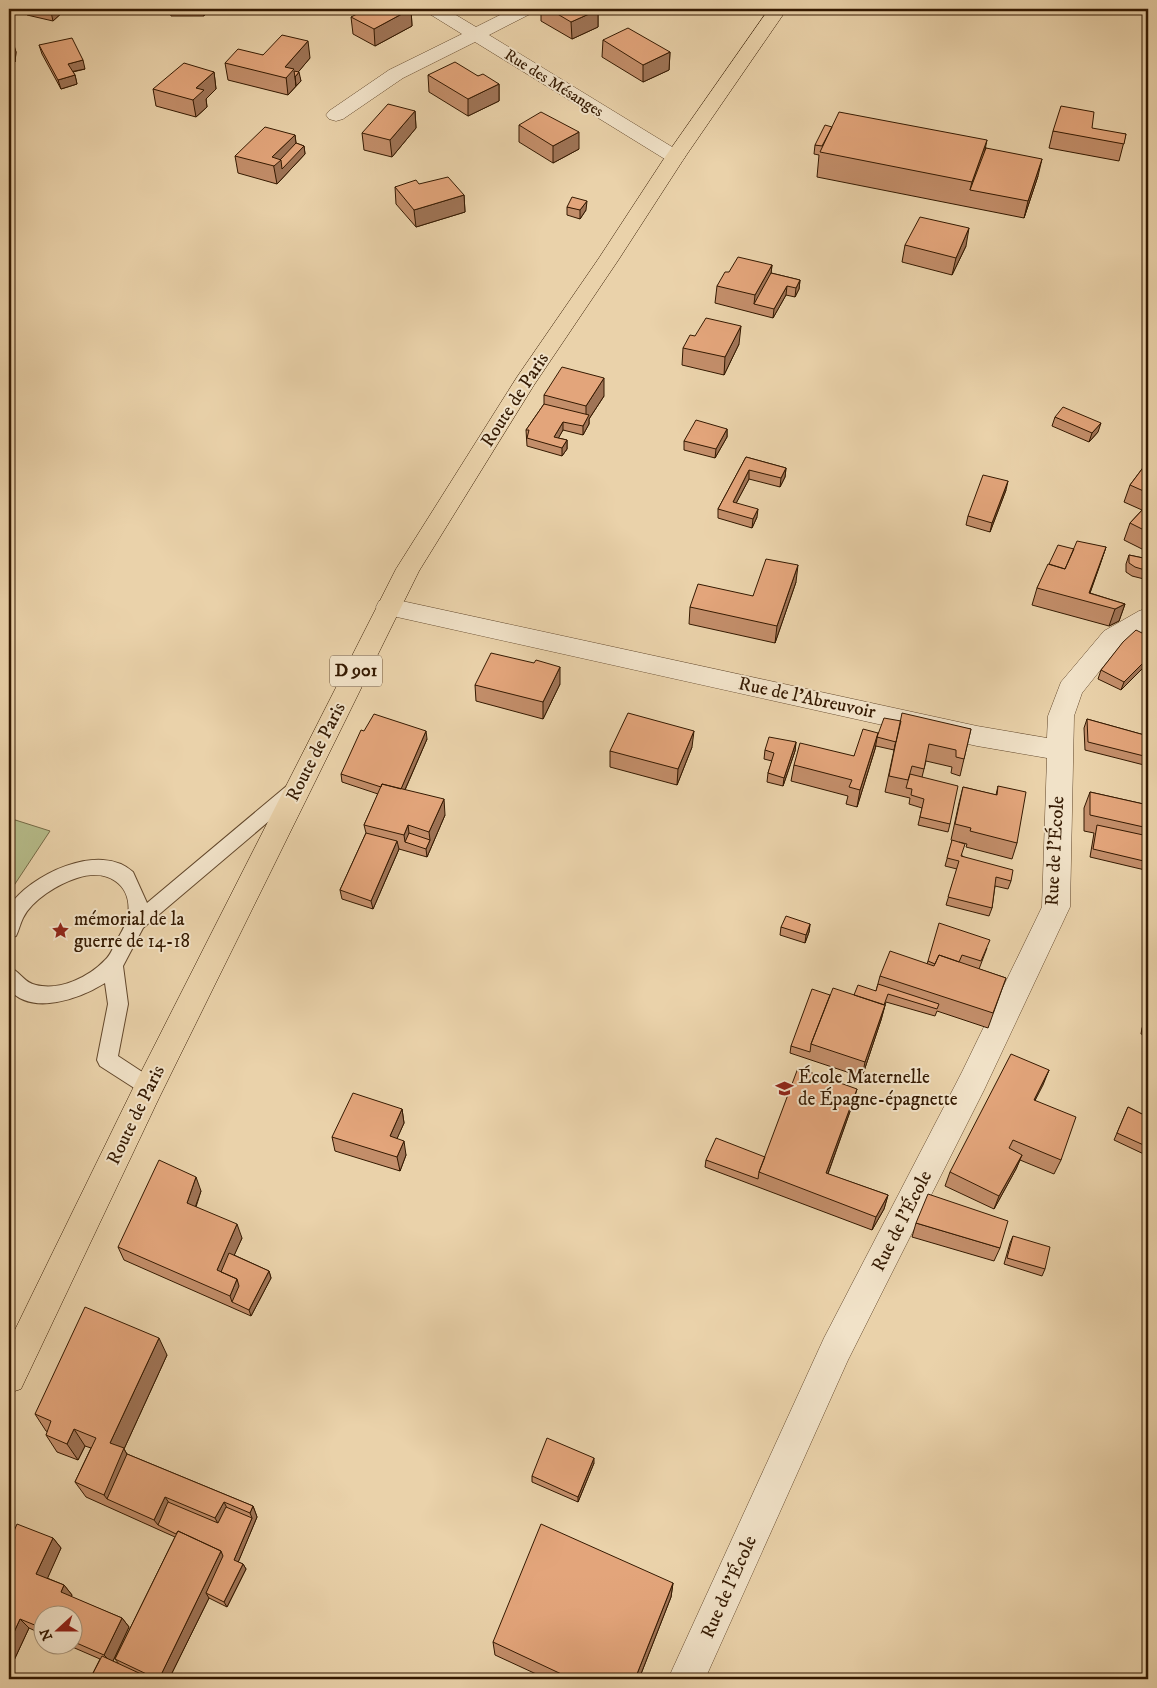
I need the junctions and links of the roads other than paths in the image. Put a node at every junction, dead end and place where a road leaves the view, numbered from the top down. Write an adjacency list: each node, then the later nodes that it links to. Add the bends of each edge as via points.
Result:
1 (434, 9): 4 (street, Rue des Mésanges)
2 (526, 9): 4 (street)
3 (778, 9): 6 (main road, Route de Paris / D 901)
4 (474, 34): 5 (street, via 396,74); 6 (street, Rue des Mésanges)
5 (336, 115)
6 (675, 157): 7 (main road, Route de Paris / D 901, via 525,382 408,569)
7 (388, 607): 9 (street, Rue de l'Abreuvoir, via 977,736); 10 (main road, Route de Paris / D 901)
8 (1148, 617): 9 (street, via 1113,637 1070,689 1061,716)
9 (1060, 750): 17 (street, Rue de l'École, via 1056,907 973,1081 836,1349)
10 (298, 787): 12 (lane); 15 (main road, Route de Paris / D 901)
11 (10, 920): 12 (lane, via 44,886 86,868 109,869 128,880 138,903)
12 (137, 922): 13 (lane)
13 (113, 965): 14 (lane, via 88,983 59,994 34,995); 15 (lane, via 118,1004 107,1060)
14 (9, 975)
15 (149, 1087): 16 (main road, Route de Paris / D 901)
16 (9, 1377)
17 (686, 1679)

